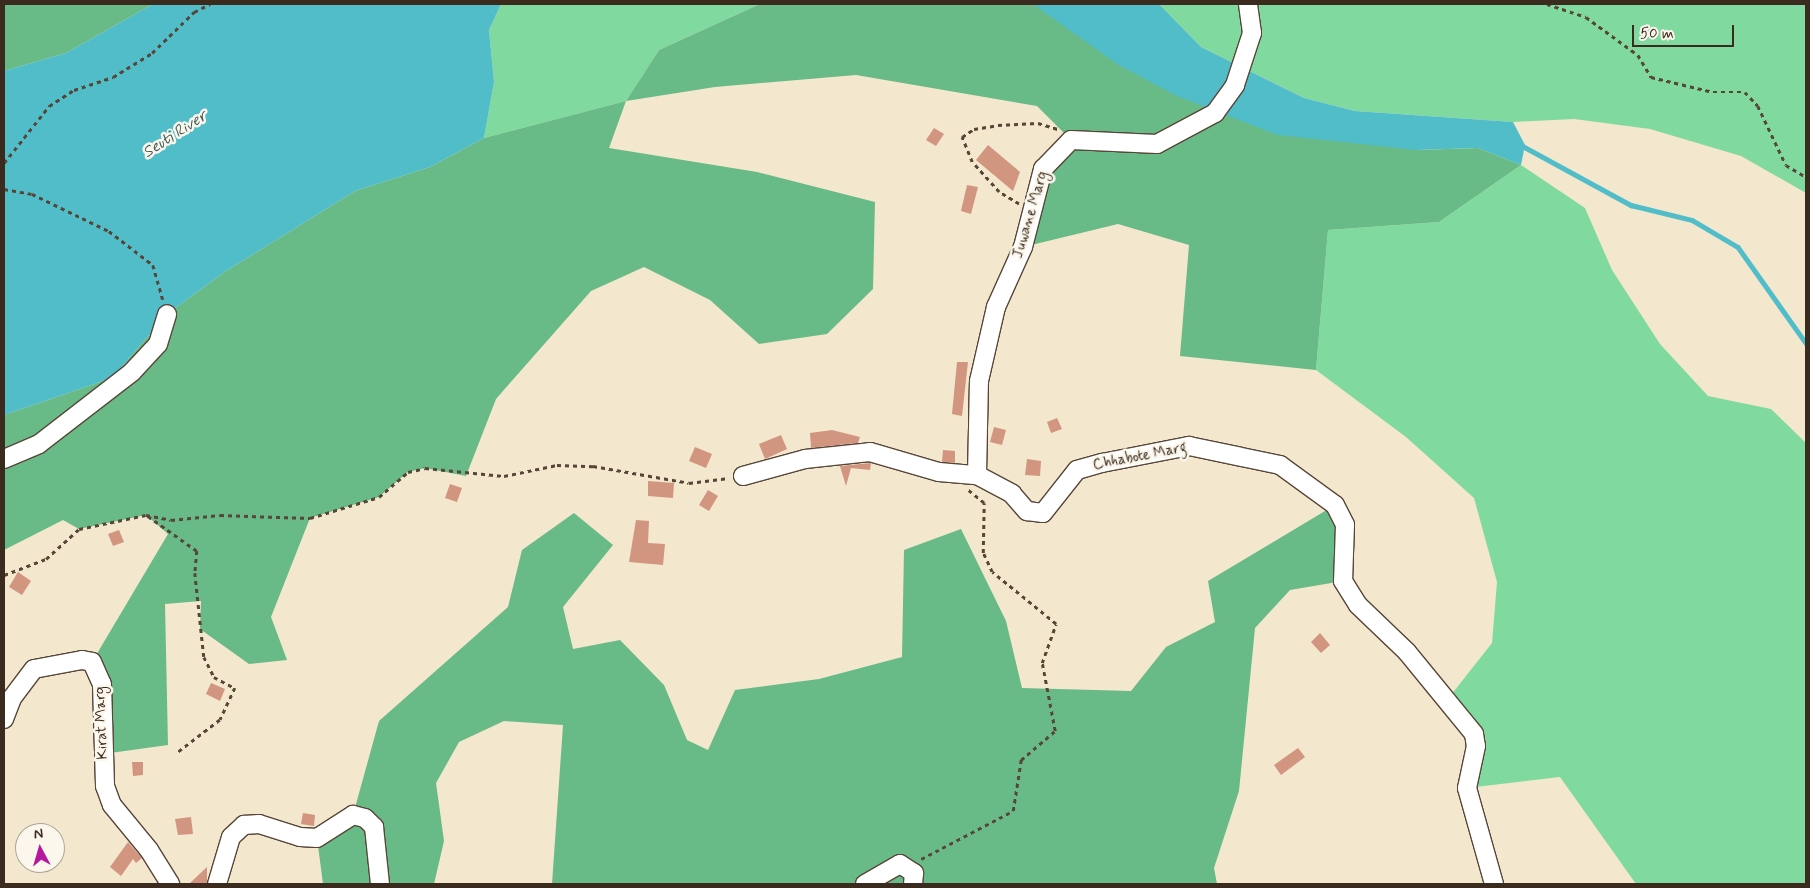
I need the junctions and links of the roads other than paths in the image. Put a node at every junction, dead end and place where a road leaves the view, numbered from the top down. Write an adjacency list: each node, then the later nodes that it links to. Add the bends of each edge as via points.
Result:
1 (1248, 4): 4 (street, Juwane Marg, via 1252,33 1235,86 1215,113 1157,144 1071,140 1043,169 1030,208 1023,247 996,307 979,380)
2 (167, 314): 3 (street, via 158,344 132,372 39,444)
3 (4, 459)
4 (978, 475): 5 (street, Chhabote Marg, via 940,472 870,452 805,459); 12 (street, Chhabote Marg, via 1012,494 1027,512 1042,513 1078,470 1189,446 1280,465 1335,505 1345,525 1344,581 1358,606 1407,652 1474,734 1476,746 1467,788)
5 (743, 476)
6 (4, 719): 7 (street, Kirat Marg, via 12,698 34,669 82,660 92,662 102,684 105,786 112,806 149,850)
7 (170, 884)
8 (217, 884): 9 (street, via 231,837 244,825 260,824 300,838 317,838 352,815 365,818 374,827)
9 (380, 884)
10 (865, 884): 11 (street, via 888,867 908,866 914,873)
11 (913, 884)
12 (1494, 884)

